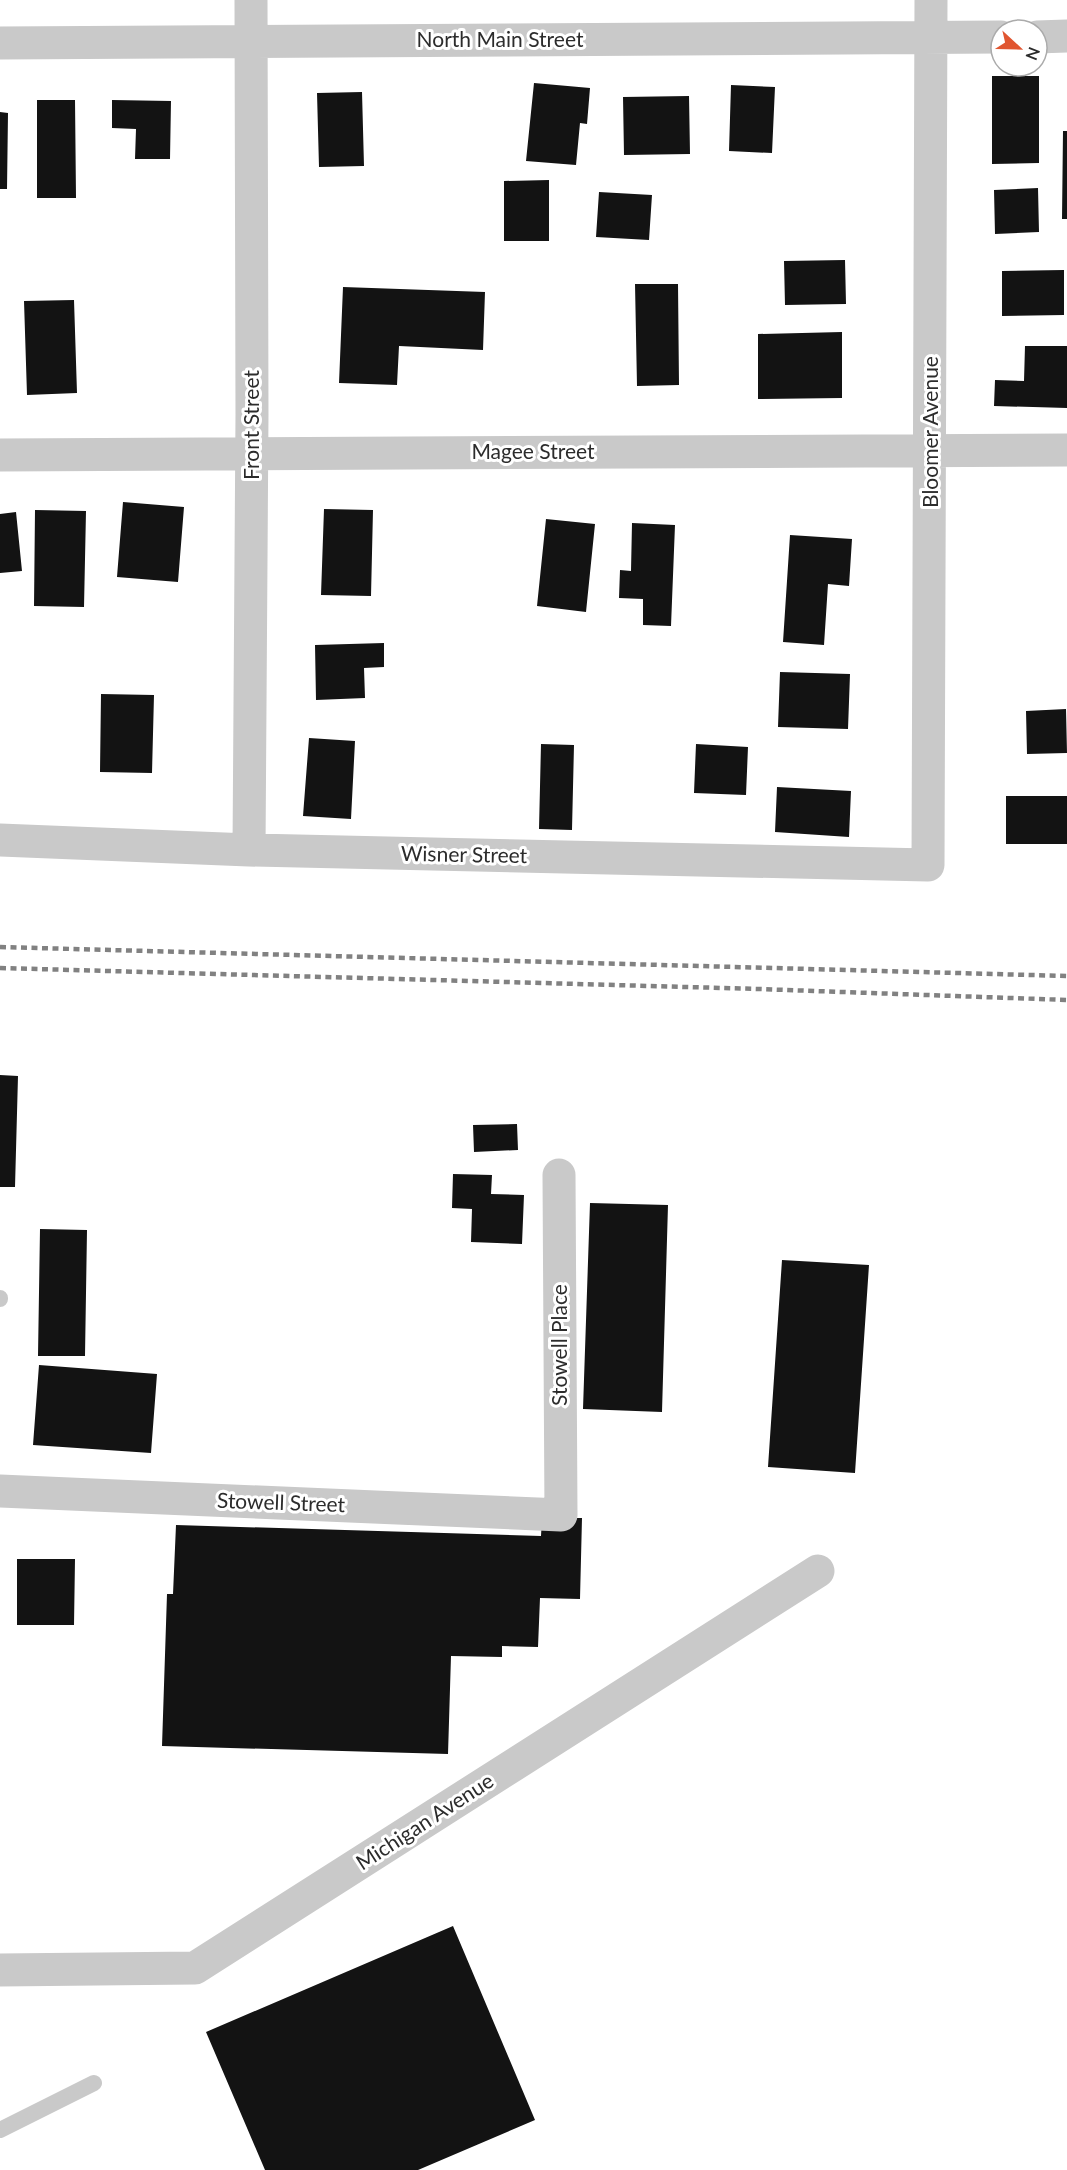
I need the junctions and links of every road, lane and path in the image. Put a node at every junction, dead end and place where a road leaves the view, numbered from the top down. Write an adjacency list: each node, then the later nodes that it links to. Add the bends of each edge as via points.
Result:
1 (251, 0): 7 (street, Front Street)
2 (931, 0): 6 (street, Bloomer Avenue)
3 (1067, 36): 5 (street)
4 (989, 37): 6 (street, North Main Street)
5 (1049, 37)
6 (931, 38): 7 (street, North Main Street); 9 (street, Bloomer Avenue)
7 (251, 41): 8 (street, North Main Street); 11 (street, Front Street)
8 (0, 43)
9 (931, 450): 10 (street, Magee Street); 11 (street, Magee Street); 15 (street, Bloomer Avenue)
10 (1067, 450)
11 (252, 454): 12 (street, Magee Street); 14 (street, Front Street)
12 (0, 455)
13 (0, 840): 14 (street, Wisner Street)
14 (249, 850): 15 (street, Wisner Street)
15 (928, 865)
16 (559, 1175): 18 (street, Stowell Place)
17 (0, 1491): 18 (street, Stowell Street)
18 (561, 1515)
19 (818, 1571): 20 (street, Michigan Avenue, via 195,1968)
20 (0, 1970)
21 (94, 2084): 22 (lane)
22 (0, 2130)

